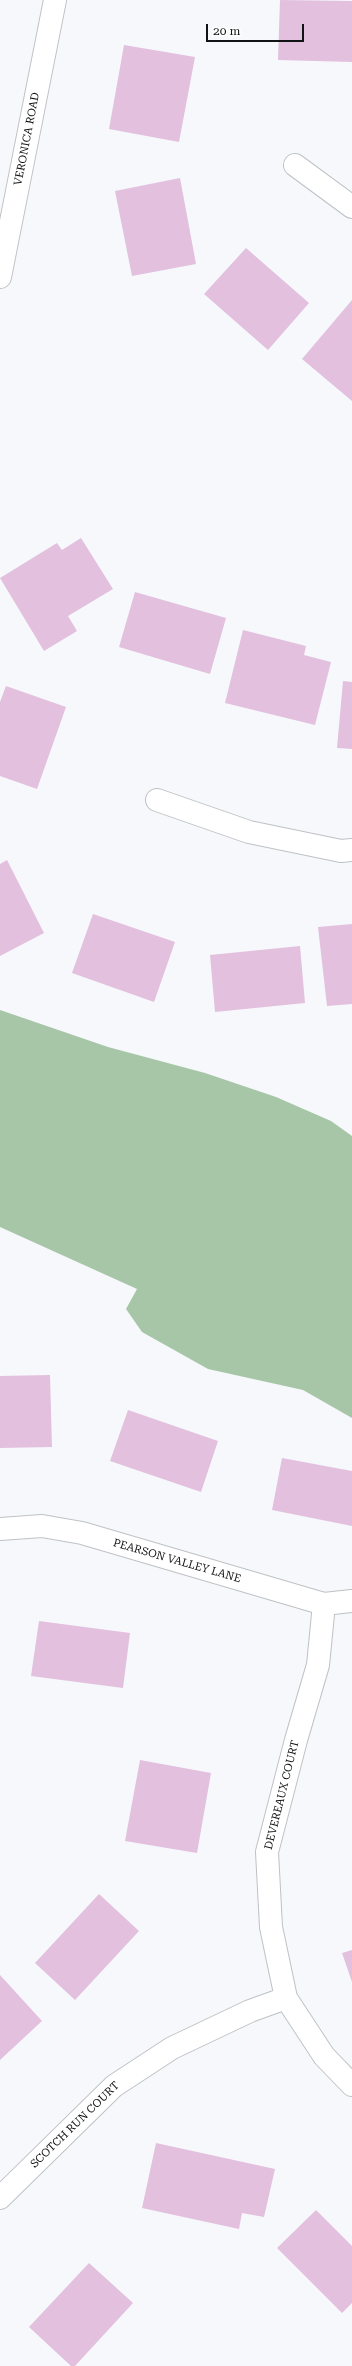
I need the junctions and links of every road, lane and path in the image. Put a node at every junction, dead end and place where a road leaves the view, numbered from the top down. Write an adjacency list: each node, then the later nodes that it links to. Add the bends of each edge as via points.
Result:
1 (54, 0): 4 (street, VERONICA ROAD)
2 (295, 165): 3 (street)
3 (352, 207)
4 (0, 277)
5 (157, 800): 6 (street, via 249,832)
6 (352, 850)
7 (0, 1530): 9 (street, PEARSON VALLEY LANE, via 42,1526 82,1533)
8 (352, 1601): 9 (street, PEARSON VALLEY LANE)
9 (324, 1604): 10 (street, DEVEREAUX COURT, via 318,1665 267,1852 271,1927)
10 (286, 1998): 11 (street, DEVEREAUX COURT, via 324,2056); 12 (street, SCOTCH RUN COURT, via 250,2011 172,2048 114,2086)
11 (352, 2085)
12 (0, 2198)

